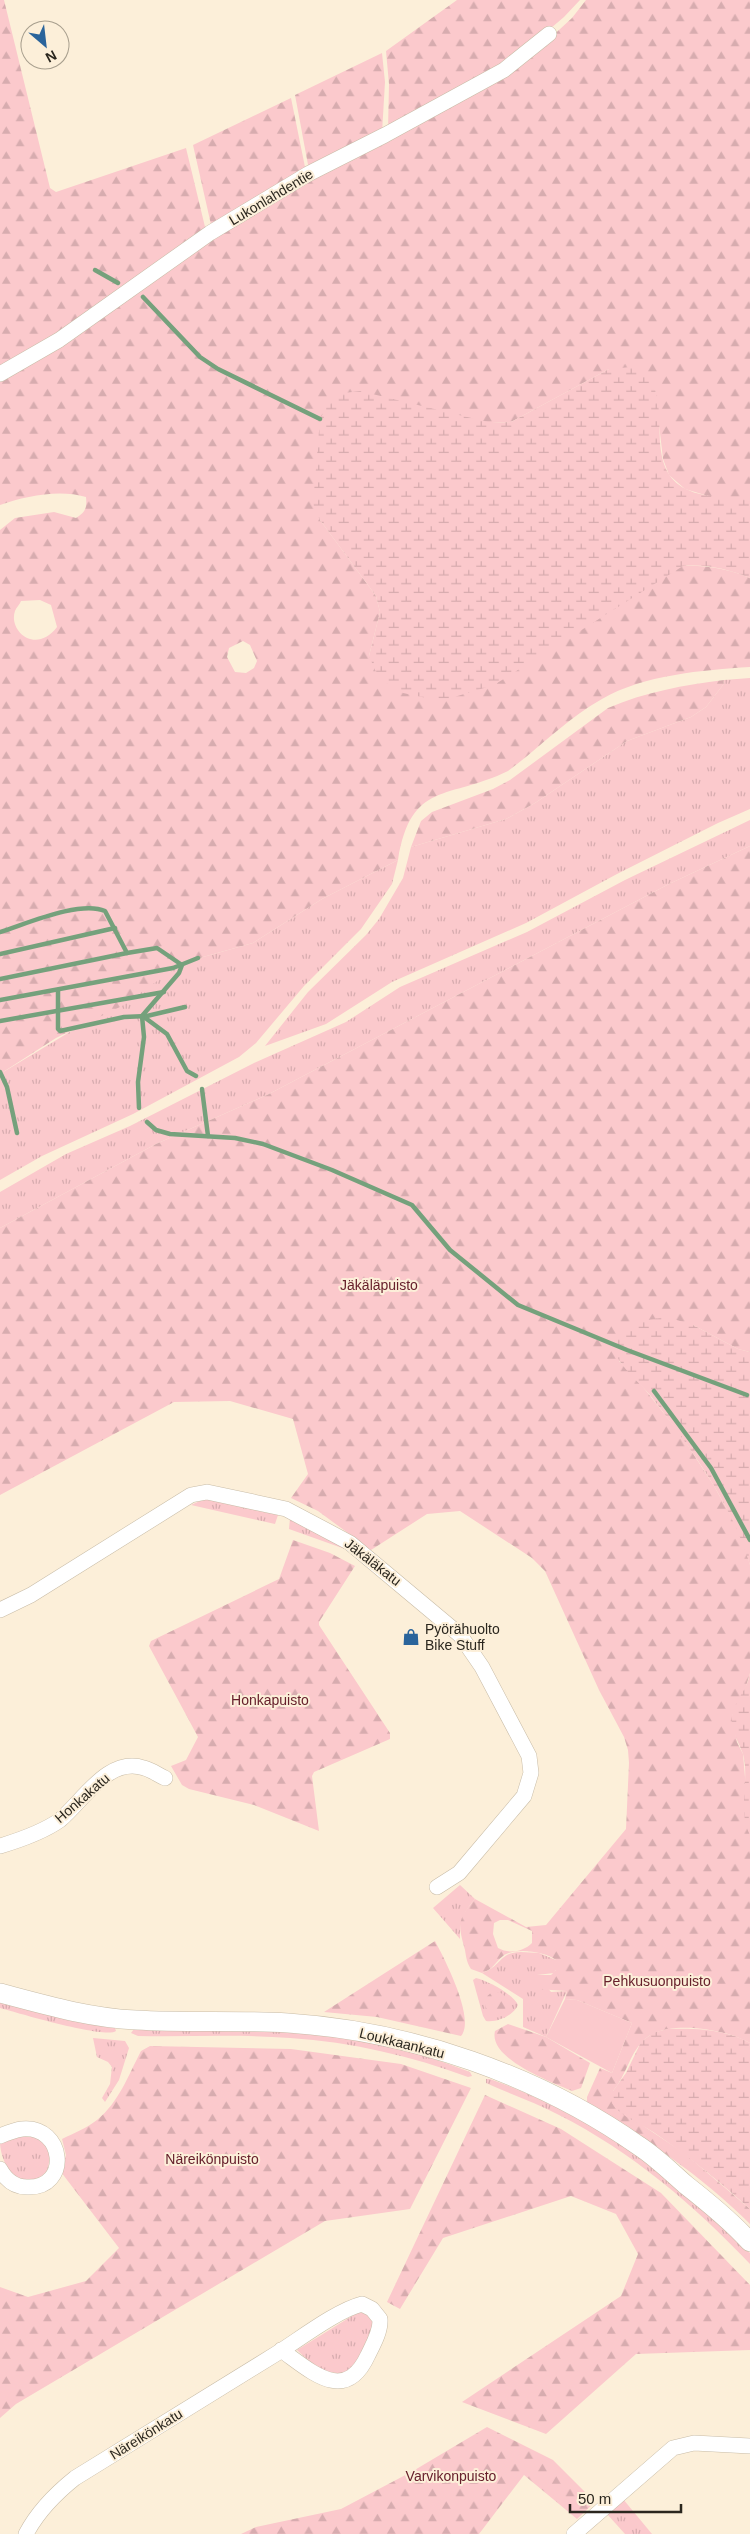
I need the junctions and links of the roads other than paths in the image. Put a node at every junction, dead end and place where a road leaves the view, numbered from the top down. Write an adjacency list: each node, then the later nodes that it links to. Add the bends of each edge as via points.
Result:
1 (550, 34): 2 (street, Lukonlahdentie, via 504,70 385,136 308,174 210,233 58,340)
2 (0, 374)
3 (0, 1610): 6 (street, Jäkäläkatu, via 31,1595 168,1508 198,1493 207,1492 286,1509 350,1543 446,1622 469,1647 531,1764 529,1786 524,1796 459,1873)
4 (165, 1778): 5 (street, Honkakatu, via 138,1766 113,1772 101,1779 55,1823)
5 (0, 1846)
6 (437, 1887)
7 (0, 1993): 10 (street, Loukkaankatu, via 59,2008 130,2020 287,2023 336,2028 388,2037 484,2065 578,2109 640,2147 717,2210)
8 (0, 2136): 9 (street, via 23,2129 40,2131 52,2142 58,2164 47,2183 32,2188 8,2181)
9 (0, 2169)
10 (750, 2242)
11 (282, 2350): 11 (street, Näreikönkatu, via 324,2380 340,2382 364,2365 379,2330 380,2319 368,2305 355,2306); 13 (street, Näreikönkatu, via 75,2478 40,2512)
12 (750, 2446): 14 (street, via 694,2442 673,2448)
13 (26, 2534)
14 (574, 2534)

